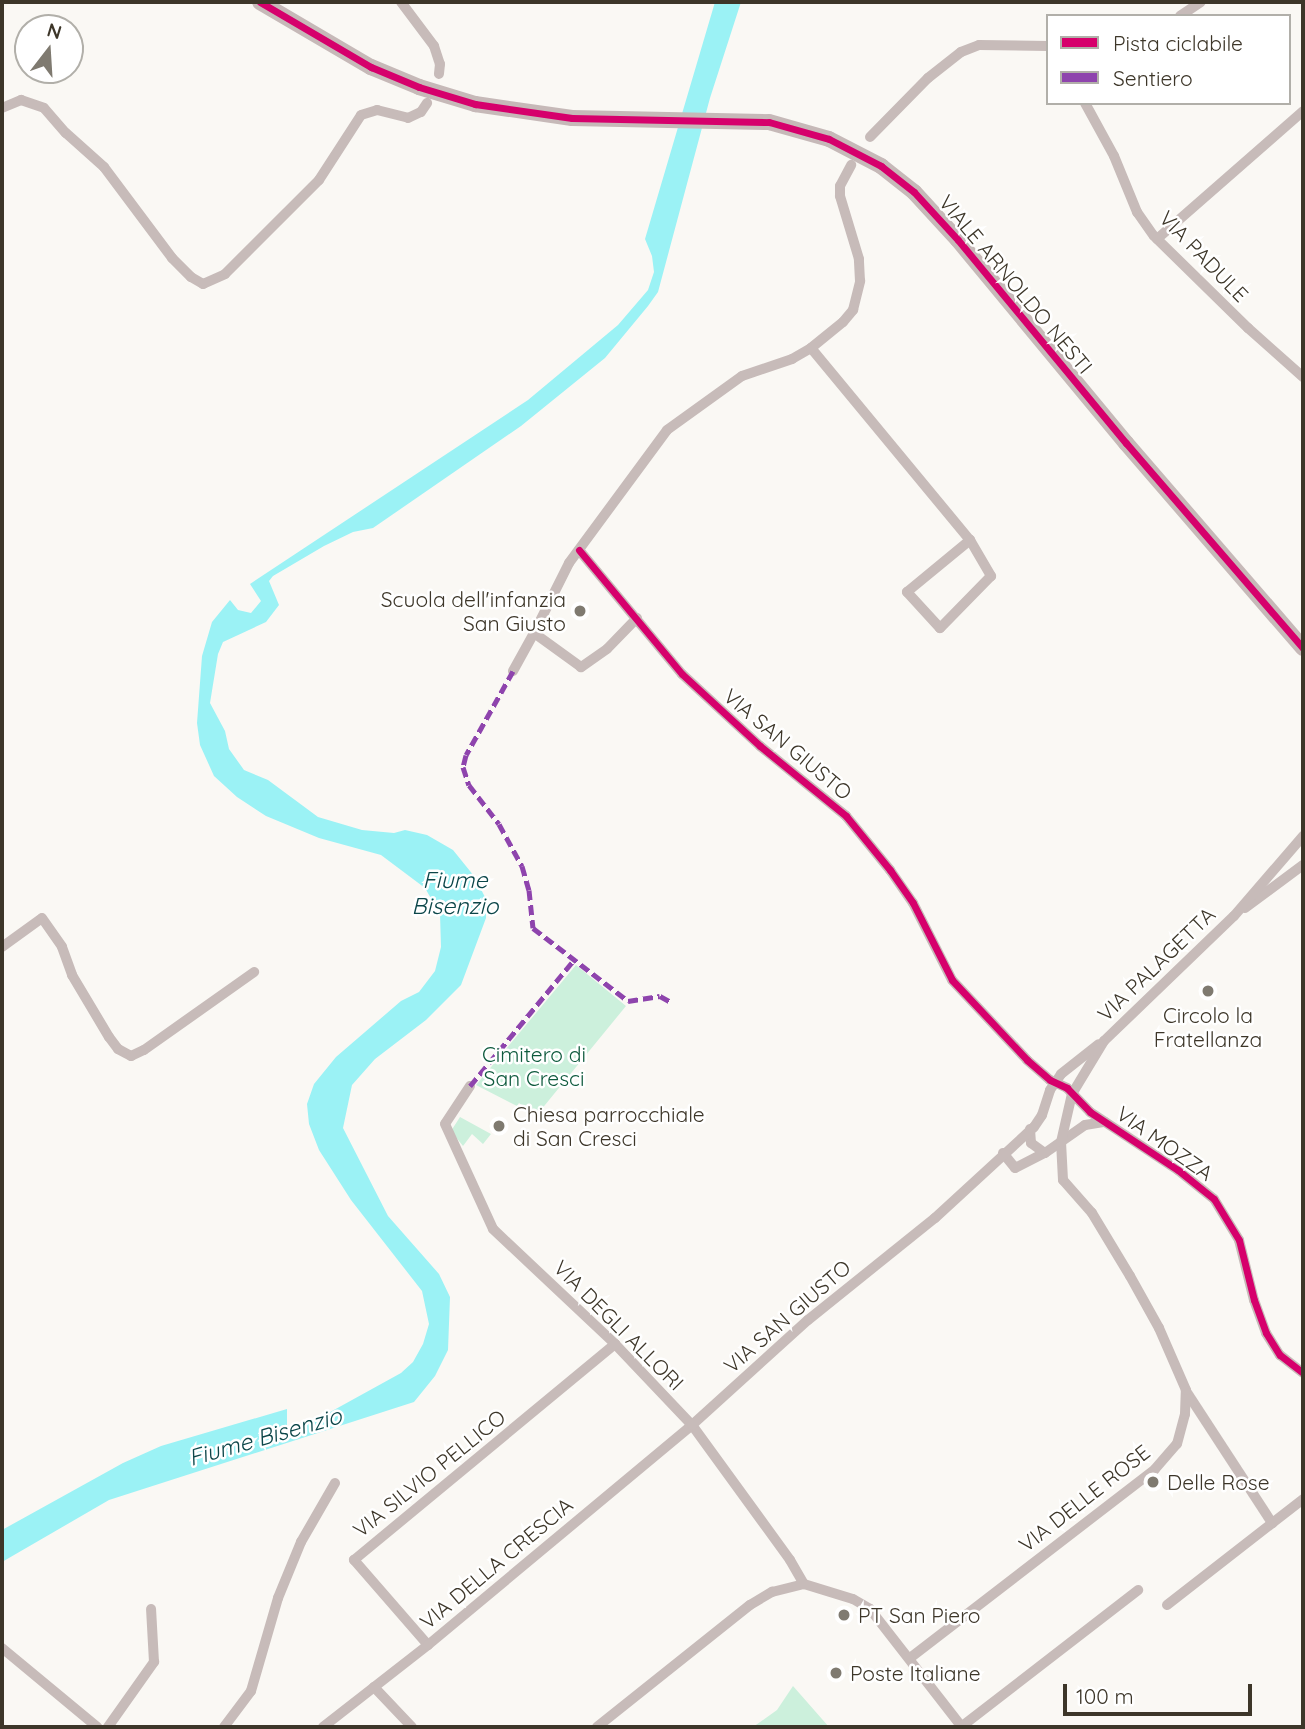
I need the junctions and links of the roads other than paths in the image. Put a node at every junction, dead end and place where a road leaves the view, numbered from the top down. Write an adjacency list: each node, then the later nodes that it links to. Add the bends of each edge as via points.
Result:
1 (260, 2): 20 (street, VIALE ARNOLDO NESTI, via 394,78 489,107 572,118 769,122 829,139 882,167 914,192 958,240)
2 (401, 2): 6 (street, via 434,46)
3 (1201, 2): 4 (street)
4 (1183, 14)
5 (1046, 46): 11 (street, via 979,45 961,52)
6 (439, 74)
7 (427, 103): 9 (street, via 408,118 377,110 361,115 319,180 225,274 203,284 172,258 104,167 44,108 22,100)
8 (1086, 105): 13 (street, VIA PADULE, via 1137,212)
9 (2, 108)
10 (1303, 111): 13 (street)
11 (870, 136)
12 (851, 165): 14 (street, via 840,196 859,259 857,301 844,322)
13 (1157, 239): 15 (street, VIA PADULE)
14 (811, 348): 16 (street); 17 (street, via 742,376 667,430)
15 (1303, 377)
16 (970, 540): 16 (street, via 991,576 940,628 907,592)
17 (579, 551): 18 (street, VIA SAN GIUSTO); 19 (street, via 556,584)
18 (637, 618): 19 (street, via 607,649 581,667); 28 (street, VIA SAN GIUSTO, via 682,674 846,816 913,904 952,979)
19 (534, 633): 21 (street)
20 (1301, 649)
21 (513, 671)
22 (1303, 836): 24 (street, VIA PALAGETTA)
23 (1303, 865): 24 (street, VIA PALAGETTA)
24 (1234, 916): 27 (street, VIA PALAGETTA)
25 (2, 947): 26 (street, via 42,918 108,1037 131,1056)
26 (254, 972)
27 (1104, 1041): 28 (street, VIA PALAGETTA); 30 (street, VIA PALAGETTA)
28 (1054, 1083): 30 (street, VIA SAN GIUSTO); 32 (street, VIA SAN GIUSTO, via 1040,1118)
29 (470, 1086): 36 (street, VIA DEGLI ALLORI, via 445,1124 493,1230)
30 (1072, 1094): 31 (street, VIA MOZZA); 33 (street)
31 (1105, 1122): 33 (street, VIA MOZZA, via 1085,1125); 37 (street, VIA MOZZA, via 1196,1183 1220,1206 1239,1240 1266,1334 1280,1355)
32 (1030, 1129): 34 (street, VIA SAN GIUSTO); 35 (street, via 1031,1143)
33 (1060, 1142): 35 (street); 38 (street, via 1063,1180 1092,1213 1130,1276)
34 (1003, 1153): 35 (street, via 1015,1168); 39 (street, VIA SAN GIUSTO, via 934,1219 808,1320)
35 (1045, 1153)
36 (615, 1344): 39 (street, VIA DEGLI ALLORI); 47 (street, VIA SILVIO PELLICO, via 354,1560)
37 (1303, 1373)
38 (1186, 1390): 42 (street); 49 (street, VIA DELLE ROSE, via 1180,1434 1163,1461)
39 (692, 1425): 43 (street, VIA DEGLI ALLORI); 47 (street, VIA DELLA CRESCIA)
40 (335, 1483): 53 (street, via 287,1576 251,1691)
41 (1303, 1499): 42 (street)
42 (1272, 1523): 45 (street)
43 (804, 1584): 49 (street, via 866,1606); 56 (street, via 772,1592 750,1605)
44 (1139, 1590): 57 (street)
45 (1167, 1605)
46 (151, 1609): 52 (street, via 154,1662)
47 (428, 1645): 50 (street, VIA DELLA CRESCIA)
48 (2, 1648): 51 (street)
49 (910, 1658): 57 (street)
50 (374, 1687): 54 (street, VIA DELLA CRESCIA); 55 (street)
51 (97, 1727)
52 (108, 1727)
53 (224, 1727)
54 (323, 1727)
55 (412, 1727)
56 (597, 1727)
57 (961, 1727)

